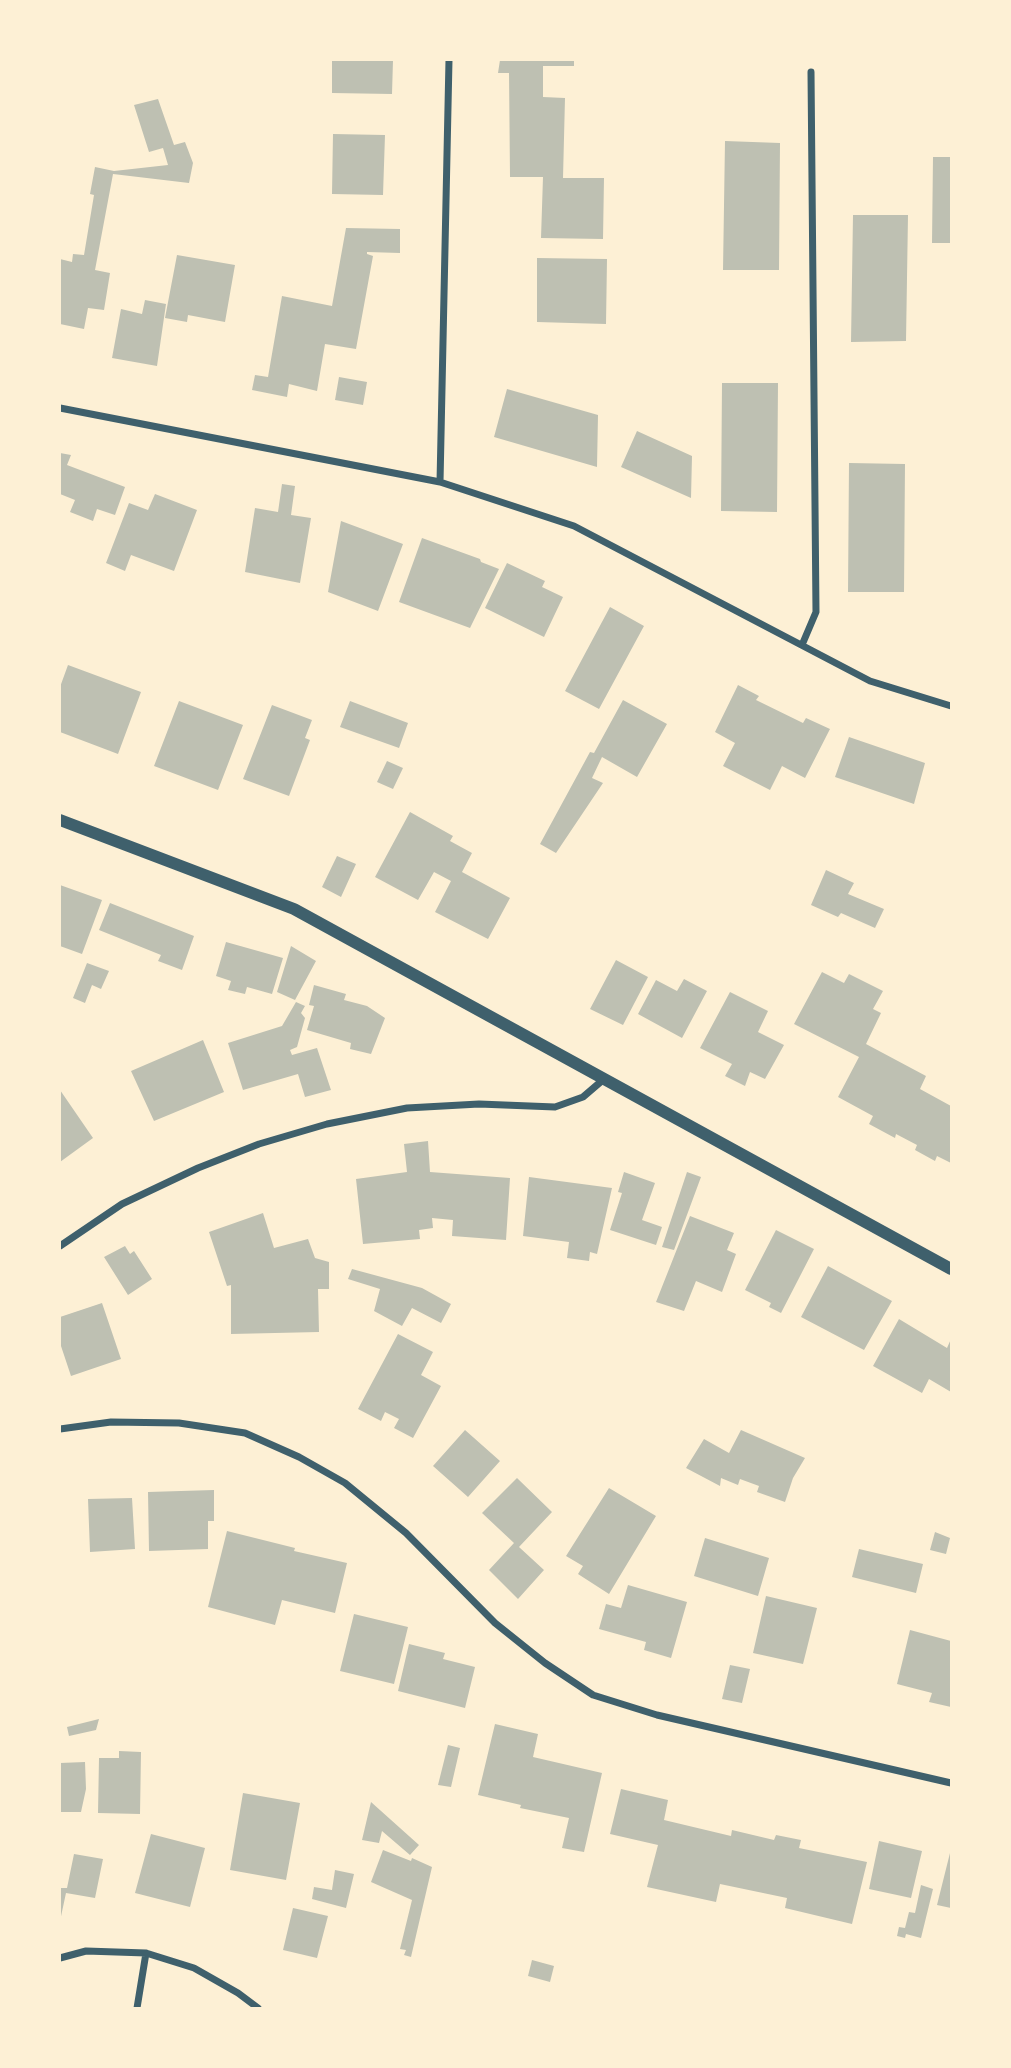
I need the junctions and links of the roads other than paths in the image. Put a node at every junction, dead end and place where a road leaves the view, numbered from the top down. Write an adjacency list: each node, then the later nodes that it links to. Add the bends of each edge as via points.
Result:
1 (449, 60): 4 (street)
2 (811, 72): 5 (street, via 816,612)
3 (60, 408): 4 (street)
4 (440, 482): 5 (street, via 574,526)
5 (802, 645): 6 (street, via 870,681)
6 (951, 706)
7 (60, 820): 8 (street, via 294,909)
8 (604, 1079): 9 (street, via 583,1097 555,1107 479,1104 407,1108 259,1144 122,1204); 10 (street)
9 (60, 1246)
10 (951, 1269)
11 (60, 1429): 12 (street, via 110,1422 179,1423 245,1433 345,1483 406,1533 495,1623 593,1695 657,1715)
12 (951, 1783)
13 (146, 1953): 14 (street, via 86,1951); 15 (street); 16 (street, via 194,1968)
14 (60, 1958)
15 (137, 2008)
16 (258, 2008)

